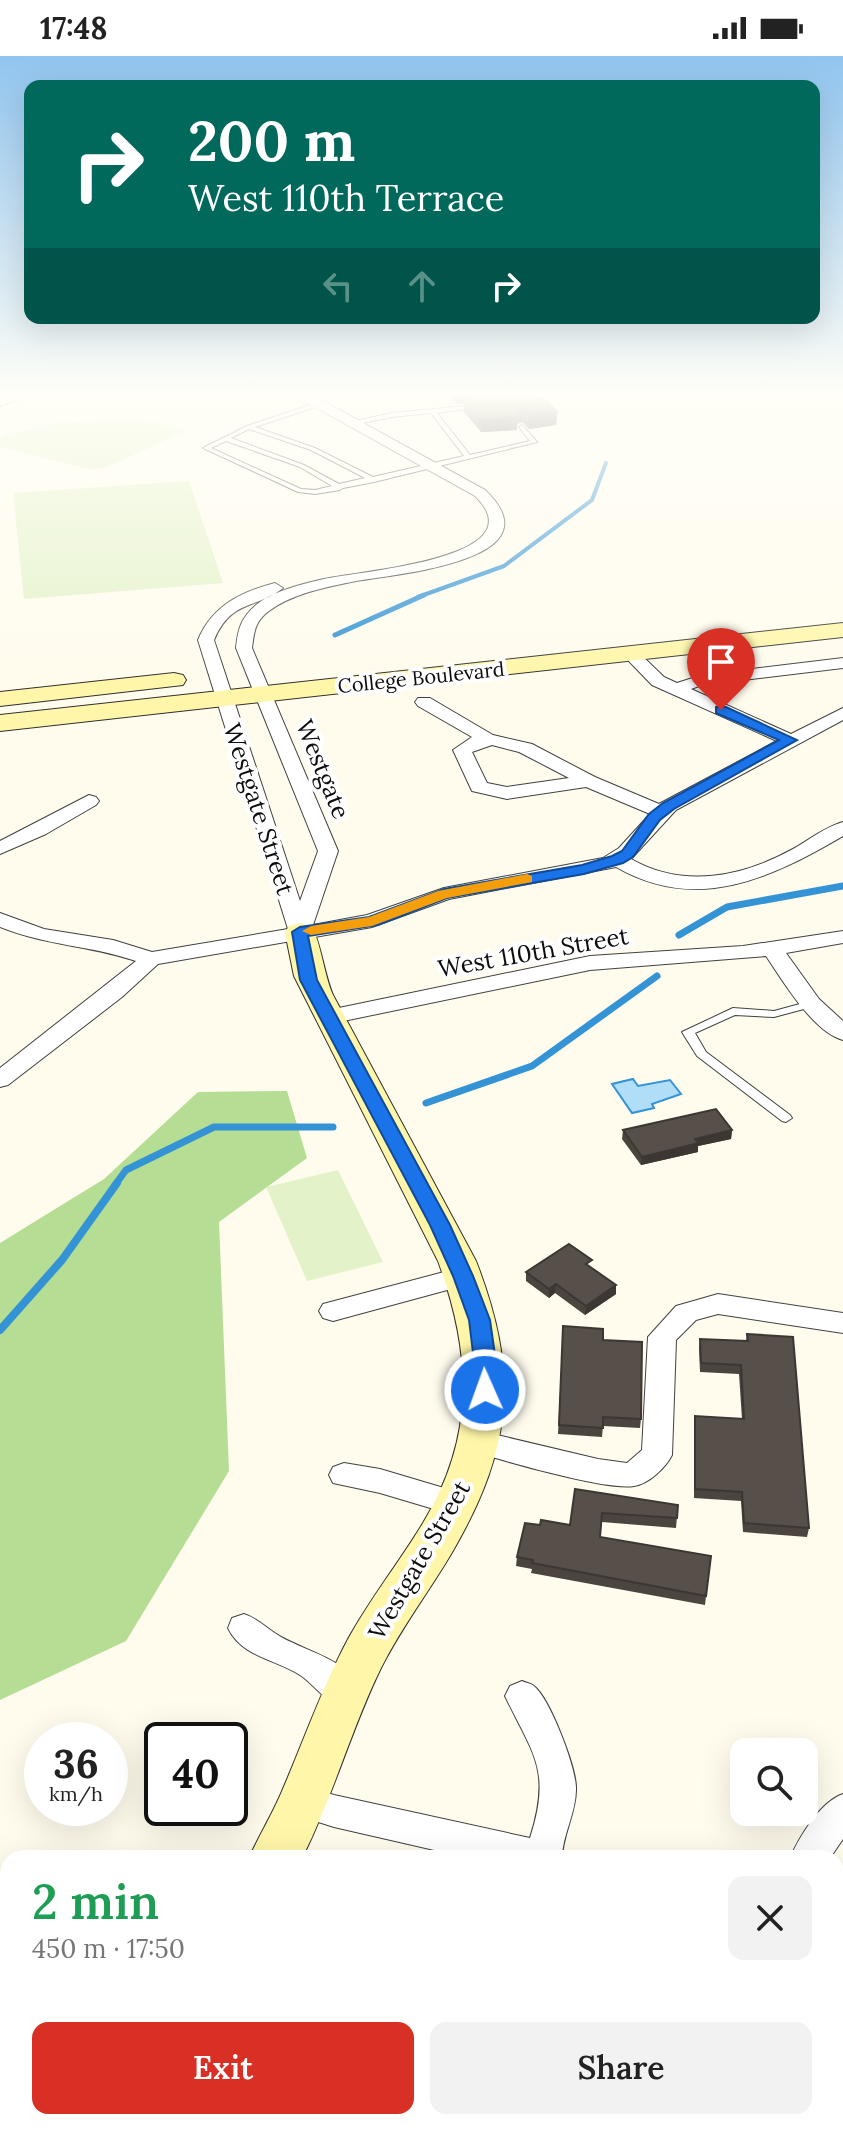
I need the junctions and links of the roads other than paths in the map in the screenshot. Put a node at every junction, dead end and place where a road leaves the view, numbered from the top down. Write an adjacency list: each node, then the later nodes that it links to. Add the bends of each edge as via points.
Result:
1 (295, 489): 2 (lane)
2 (330, 489)
3 (471, 489): 4 (street, via 490,500 500,518 480,547 462,556)
4 (383, 573): 9 (street, Westgate, via 301,589 258,610 242,638); 10 (street, Westgate Street, via 294,582 244,599 210,629 207,650)
5 (843, 609): 9 (main road, College Boulevard)
6 (843, 630): 7 (main road, College Boulevard)
7 (630, 654): 9 (main road, College Boulevard); 11 (street, via 658,681)
8 (843, 663): 11 (street, via 702,680)
9 (259, 683): 10 (main road, College Boulevard); 25 (street, Westgate, via 328,851)
10 (220, 687): 12 (main road, College Boulevard); 15 (main road, College Boulevard); 25 (street, Westgate Street)
11 (679, 690): 17 (street)
12 (0, 699)
13 (424, 702): 16 (street)
14 (843, 713): 17 (street)
15 (0, 723)
16 (488, 739): 18 (street, via 513,743); 18 (street, via 462,750 479,787 507,793)
17 (790, 740): 20 (street)
18 (588, 781): 20 (street)
19 (89, 801): 22 (street)
20 (661, 812): 23 (street)
21 (843, 828): 23 (street, via 740,878 682,882 642,873)
22 (0, 848)
23 (618, 860): 25 (street, via 444,894 372,921)
24 (0, 919): 28 (street, via 39,935 113,946)
25 (300, 932): 28 (street); 30 (main road, Westgate Street, via 308,980)
26 (843, 937): 27 (street, West 110th Street)
27 (773, 950): 29 (street); 30 (street, West 110th Street, via 590,963)
28 (151, 959): 32 (street)
29 (811, 1004): 31 (street); 33 (lane, via 774,1014 733,1011 688,1032 701,1054)
30 (329, 1017): 34 (main road, Westgate Street)
31 (843, 1033)
32 (0, 1080)
33 (786, 1118)
34 (463, 1276): 35 (street); 37 (main road, Westgate Street, via 480,1320 486,1369)
35 (333, 1311)
36 (843, 1323): 37 (street, via 718,1304 686,1313 662,1337 657,1455 633,1475)
37 (480, 1442): 39 (main road, Westgate Street)
38 (344, 1475): 39 (street)
39 (454, 1503): 41 (main road, Westgate Street)
40 (244, 1628): 41 (street, via 269,1647 311,1664)
41 (346, 1692): 43 (main road, Westgate Street)
42 (522, 1696): 47 (street, via 553,1748 561,1779)
43 (303, 1801): 45 (main road, Westgate Street); 46 (street)
44 (843, 1810): 48 (street)
45 (279, 1850)
46 (507, 1850)
47 (546, 1850)
48 (814, 1850)

